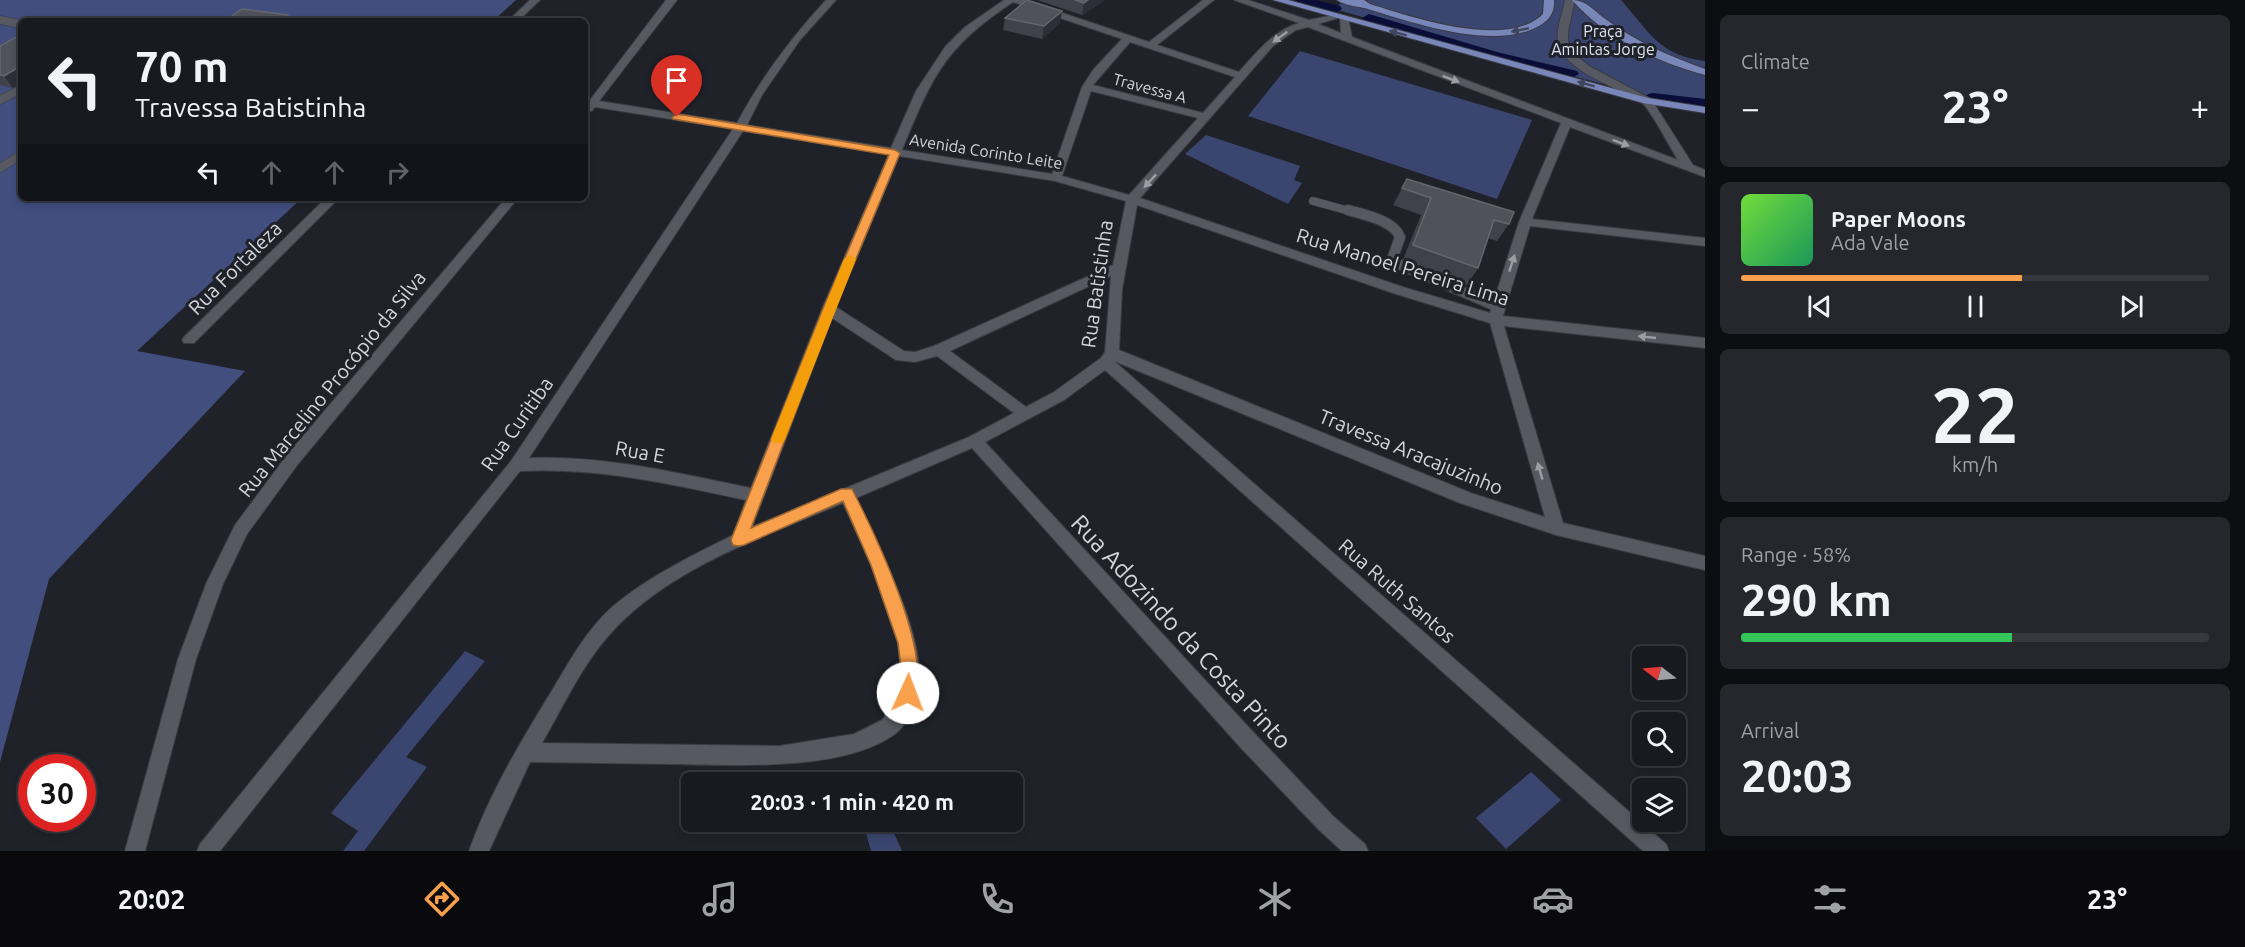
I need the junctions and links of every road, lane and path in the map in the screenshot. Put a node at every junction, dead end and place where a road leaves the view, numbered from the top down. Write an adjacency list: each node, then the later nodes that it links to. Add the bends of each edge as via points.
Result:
1 (535, 0): 16 (street)
2 (672, 0): 30 (street)
3 (831, 0): 34 (street, Rua Curitiba, via 796,38)
4 (1010, 0): 35 (street, via 965,31 942,55 921,91)
5 (1015, 0): 21 (street)
6 (1209, 0): 23 (street)
7 (1239, 0): 20 (street)
8 (1278, 0): 17 (main road)
9 (1312, 0): 17 (main road, via 1346,9)
10 (1342, 0): 15 (main road)
11 (1357, 0): 15 (main road)
12 (1549, 0): 15 (main road, one-way to 15, via 1547,15 1531,27 1501,33 1434,25)
13 (1570, 0): 29 (street, via 1563,31 1569,54 1606,81)
14 (1577, 0): 24 (main road, via 1635,42)
15 (1367, 6)
16 (516, 18)
17 (1340, 18): 20 (street, Rua Batistinha); 22 (street); 29 (main road, one-way to 17)
18 (0, 20): 19 (lane)
19 (18, 23)
20 (1307, 23): 22 (street); 25 (street, Rua Batistinha, one-way to 25, via 1270,44)
21 (1129, 37): 23 (street); 26 (street)
22 (1347, 40): 33 (street, one-way to 33)
23 (1152, 45): 25 (street)
24 (1705, 72)
25 (1241, 76): 32 (street, Rua Batistinha)
26 (1088, 87): 32 (street, Travessa A); 40 (street)
27 (18, 92): 28 (lane)
28 (0, 100)
29 (1647, 101): 31 (main road); 37 (street)
30 (588, 106): 34 (street, Avenida Corinto Leite)
31 (1705, 110)
32 (1205, 117): 41 (street, Rua Batistinha, one-way to 41)
33 (1566, 123): 37 (street, one-way to 37); 45 (street)
34 (740, 127): 35 (street, Avenida Corinto Leite); 56 (street, Rua Curitiba)
35 (895, 153): 40 (street, Avenida Corinto Leite); 48 (street)
36 (18, 157): 38 (lane)
37 (1688, 167): 39 (street)
38 (0, 168)
39 (1705, 174)
40 (1056, 178): 41 (street, Avenida Corinto Leite)
41 (1132, 199): 47 (street, Rua Batistinha); 49 (street, Rua Manoel Pereira Lima, via 1398,290)
42 (330, 201): 50 (street, Rua Fortaleza)
43 (509, 201): 63 (street, Rua Marcelino Procópio da Silva, via 295,456 232,546 204,607)
44 (1313, 201): 49 (lane, via 1395,228 1401,238 1393,257 1396,263)
45 (1525, 222): 46 (street); 49 (street, one-way to 45)
46 (1705, 242)
47 (1118, 268): 52 (street); 53 (street, Rua Batistinha)
48 (829, 309): 52 (street, via 901,356 915,357); 58 (street)
49 (1497, 313): 51 (street, Rua Manoel Pereira Lima, one-way to 49); 59 (street, one-way to 49)
50 (189, 340)
51 (1705, 343)
52 (939, 350): 54 (street)
53 (1109, 358): 54 (street, Rua Batistinha, via 1059,396); 59 (street, Travessa Aracajuzinho, via 1466,498); 67 (street, Rua Ruth Santos)
54 (1025, 414): 55 (street, Rua Batistinha)
55 (974, 441): 57 (street, Rua Batistinha); 66 (street, Rua Adozindo da Costa Pinto, via 1240,733)
56 (516, 465): 58 (street, Rua E, via 554,462 609,468); 64 (street, Rua Curitiba)
57 (846, 493): 60 (street, Rua Batistinha); 62 (street, via 879,565 907,643 908,693 889,728 856,743 779,756)
58 (756, 496): 60 (street)
59 (1556, 528): 61 (street, Travessa Aracajuzinho)
60 (739, 540): 62 (street, Rua Batistinha, via 642,594 613,618 587,650)
61 (1705, 563)
62 (525, 752): 65 (street, Rua Batistinha)
63 (135, 851)
64 (207, 851)
65 (479, 851)
66 (1358, 851)
67 (1659, 851)

